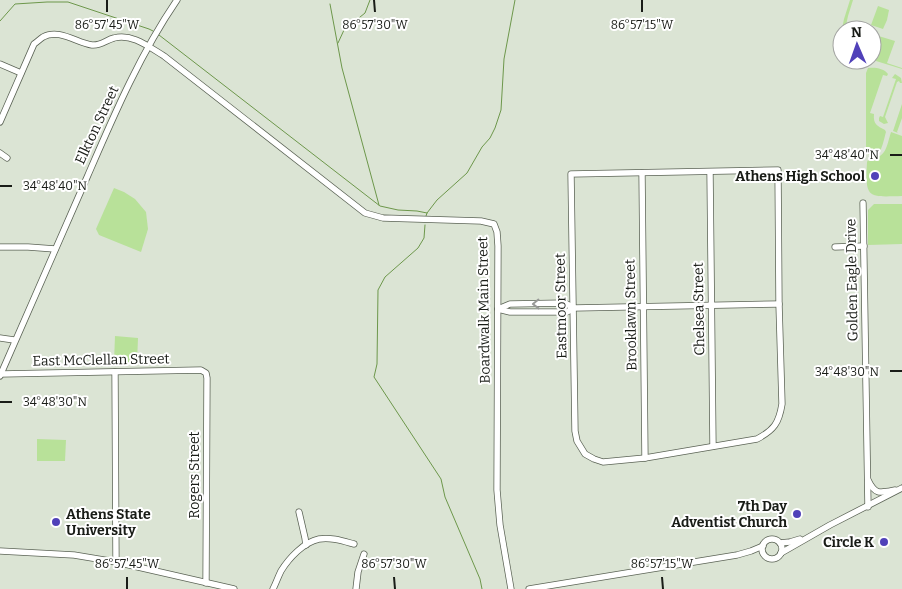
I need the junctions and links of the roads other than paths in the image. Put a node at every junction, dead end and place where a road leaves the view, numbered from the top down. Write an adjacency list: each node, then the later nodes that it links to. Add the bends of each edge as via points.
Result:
1 (178, 0): 2 (street, Elkton Street)
2 (148, 47): 4 (street, via 124,37 92,45 59,34 48,35 34,44); 14 (street, Elkton Street); 19 (street, Boardwalk Main Street, via 164,56 365,213 383,218 494,224 498,246)
3 (0, 64): 4 (street)
4 (21, 73): 5 (street)
5 (0, 122)
6 (0, 153): 7 (street)
7 (7, 158)
8 (710, 172): 9 (street, Eastmoor Street); 15 (street, Eastmoor Street, via 778,170); 16 (street, Chelsea Street)
9 (642, 173): 17 (street, Brooklawn Street); 18 (street, Eastmoor Street, via 571,174)
10 (863, 202): 11 (street, Golden Eagle Drive)
11 (864, 246): 13 (street); 27 (street, Golden Eagle Drive)
12 (0, 247): 14 (street)
13 (835, 247)
14 (55, 249): 21 (street, Elkton Street)
15 (779, 304): 16 (street); 25 (street, Eastmoor Street, via 780,416 768,433 757,439)
16 (712, 306): 17 (street); 25 (street, Chelsea Street)
17 (643, 307): 18 (street); 26 (street, Brooklawn Street)
18 (574, 308): 19 (street, via 565,303 510,304); 26 (street, Eastmoor Street, via 577,441 585,454 594,460)
19 (498, 309): 46 (street, Boardwalk Main Street, via 497,490)
20 (0, 338): 21 (street)
21 (14, 340): 24 (street, Elkton Street)
22 (201, 370): 23 (street, East McClellan Street); 42 (street, Rogers Street, via 207,378)
23 (116, 372): 24 (street, East McClellan Street); 41 (street)
24 (0, 375)
25 (713, 446): 26 (street, Eastmoor Street)
26 (645, 458)
27 (867, 479): 28 (street, via 876,492); 29 (street, Golden Eagle Drive)
28 (901, 489): 29 (street)
29 (868, 507): 31 (street)
30 (299, 512): 34 (street)
31 (807, 538): 32 (street); 37 (street)
32 (780, 543): 35 (street, via 770,539); 37 (street)
33 (354, 544): 34 (street, via 319,539)
34 (306, 546): 44 (street, via 291,558)
35 (763, 546): 39 (street); 40 (street)
36 (0, 551): 41 (street, via 74,555)
37 (781, 553): 40 (street, via 776,558)
38 (364, 554): 45 (street)
39 (738, 555): 40 (street); 47 (street)
40 (767, 557)
41 (116, 562): 42 (street)
42 (206, 583): 43 (street)
43 (234, 589)
44 (273, 589)
45 (356, 589)
46 (511, 589)
47 (529, 589)

